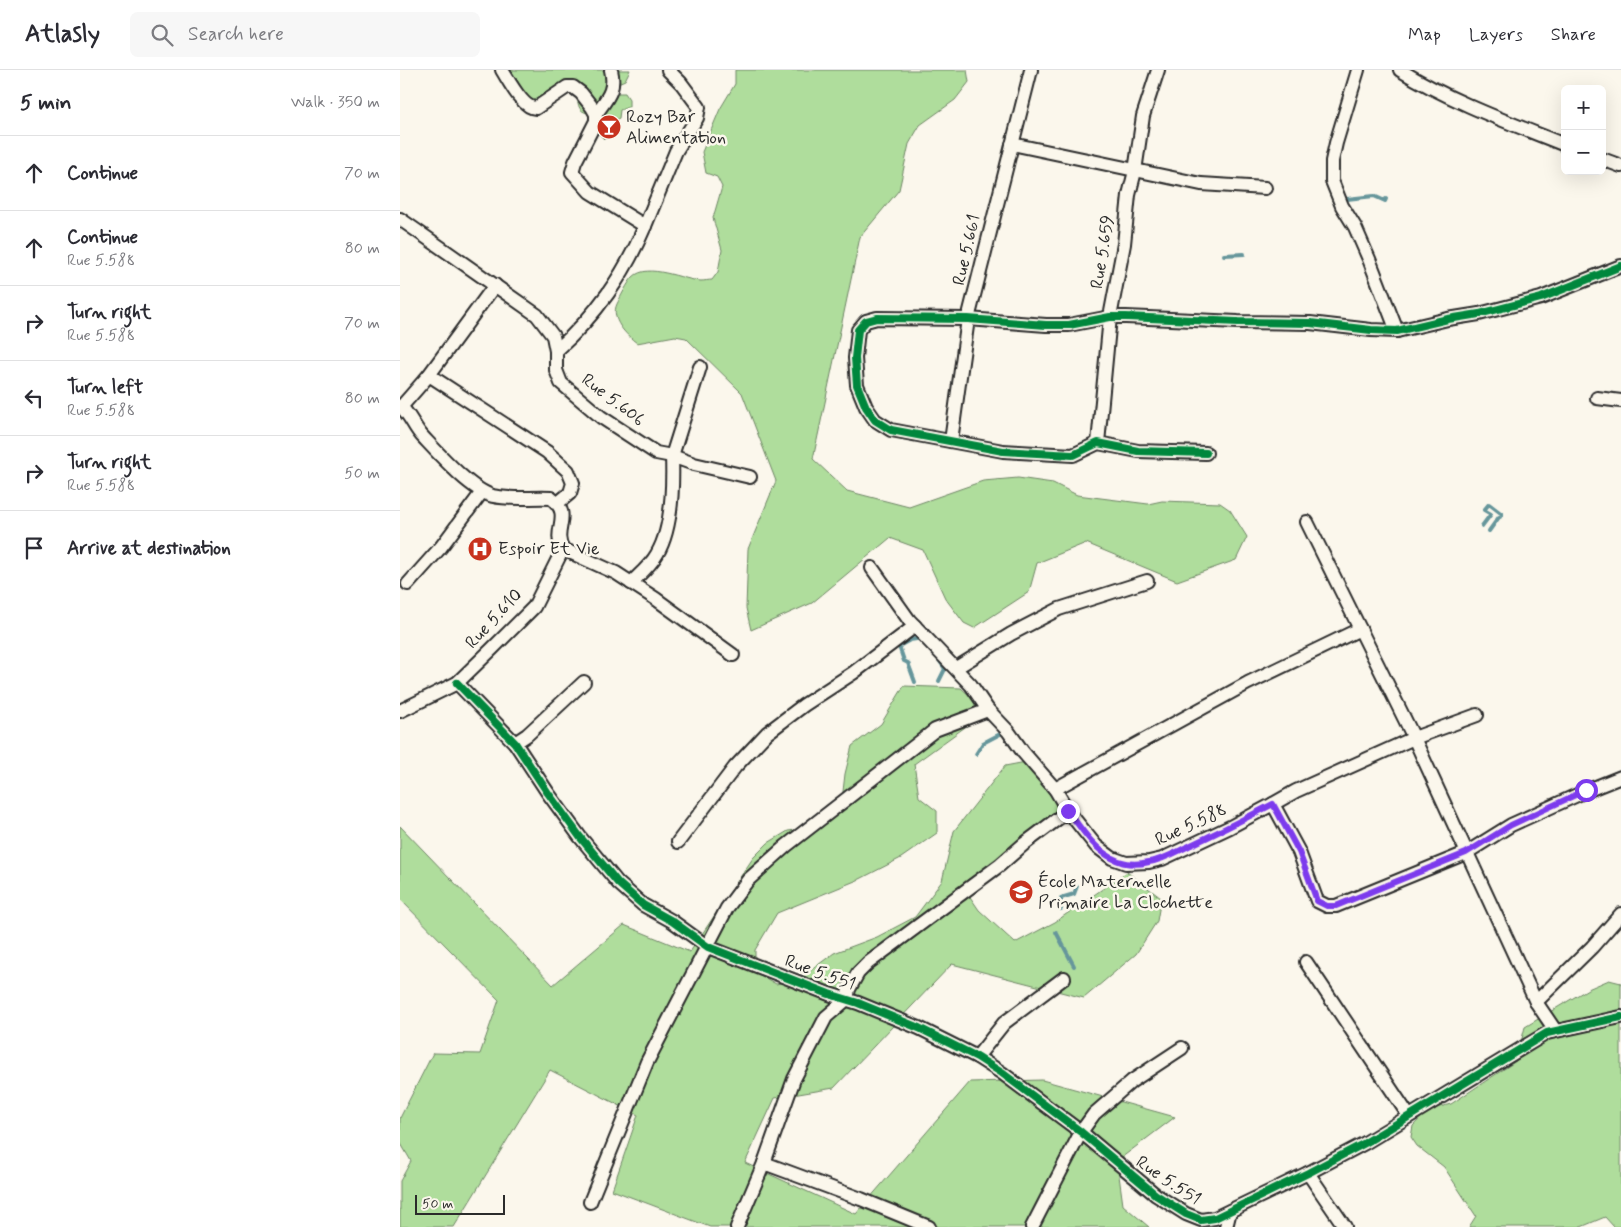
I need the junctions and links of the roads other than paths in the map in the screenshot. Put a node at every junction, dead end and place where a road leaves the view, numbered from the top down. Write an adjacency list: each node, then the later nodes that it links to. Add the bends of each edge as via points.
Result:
1 (502, 70): 8 (street, via 528,107 536,108 567,87 572,87 580,92)
2 (611, 70): 8 (street, via 611,92)
3 (668, 70): 16 (street, via 681,83 699,113 676,150)
4 (1030, 70): 10 (street, Rue 5.661)
5 (1158, 70): 13 (street, Rue 5.659, via 1143,116)
6 (1358, 70): 21 (street, via 1332,160 1332,181 1369,259)
7 (1400, 70): 9 (street, via 1456,99)
8 (596, 114): 16 (street, via 596,121 572,172 590,192)
9 (1561, 143)
10 (1012, 144): 13 (street); 20 (street, Rue 5.661)
11 (1606, 161): 12 (street)
12 (1621, 166)
13 (1135, 171): 14 (street, via 1201,184); 19 (street, Rue 5.659)
14 (1265, 188)
15 (402, 223): 18 (street, Rue 5.606)
16 (645, 226): 22 (street, via 628,263 609,293 586,323)
17 (1621, 266): 21 (street, via 1541,298)
18 (495, 285): 22 (street, Rue 5.606, via 537,315 552,336); 24 (street)
19 (1110, 317): 20 (street, via 1070,325); 21 (street, via 1310,322); 29 (street, Rue 5.659)
20 (968, 319): 28 (street, Rue 5.661); 28 (street, via 877,318 866,321 858,330 857,384 875,420 891,430)
21 (1397, 331)
22 (556, 351): 31 (street, Rue 5.606, via 556,370 561,383 601,417 656,453)
23 (700, 367): 31 (street)
24 (429, 375): 27 (street); 34 (street, via 548,452 568,471 573,483 570,493)
25 (1597, 398): 26 (street)
26 (1621, 401)
27 (401, 407): 33 (street, via 421,435)
28 (951, 441): 29 (street, via 1003,451 1073,455)
29 (1098, 443): 30 (street, via 1138,451)
30 (1206, 453)
31 (672, 456): 32 (street, Rue 5.606); 39 (street, via 673,476 666,533 651,564)
32 (750, 477)
33 (482, 492): 34 (street, via 502,497 551,498); 40 (street, via 441,547)
34 (558, 503): 36 (street, via 562,510 560,544)
35 (1307, 522): 42 (street)
36 (563, 549): 39 (street, via 616,572); 46 (street, Rue 5.610, via 534,606)
37 (872, 568): 41 (street, Rue 5.588)
38 (1147, 581): 44 (street, via 1059,608)
39 (631, 583): 43 (street)
40 (408, 584)
41 (915, 626): 44 (street, Rue 5.588); 56 (street, via 767,733 735,767)
42 (1360, 629): 50 (street); 53 (street, via 1248,683)
43 (733, 654)
44 (956, 668): 47 (street, Rue 5.588)
45 (584, 682): 51 (street)
46 (457, 683): 48 (street, Rue 5.610); 51 (street, Rue 5.551)
47 (988, 710): 53 (street, Rue 5.588); 59 (street, via 935,730 786,846 743,887 727,908)
48 (400, 711)
49 (1477, 715): 50 (street, Rue 5.588)
50 (1414, 738): 54 (street, Rue 5.588); 57 (street)
51 (515, 744): 59 (street, Rue 5.551, via 580,837 618,883 643,905)
52 (1621, 777): 57 (street, via 1511,825)
53 (1056, 789): 55 (street, Rue 5.588)
54 (1273, 804): 55 (street, Rue 5.588, via 1162,859 1136,863 1112,858 1096,846); 57 (street, via 1299,852 1317,901 1327,906 1336,906)
55 (1068, 811): 62 (street, via 868,963 858,973)
56 (678, 842)
57 (1466, 853): 63 (street)
58 (1621, 914): 63 (street)
59 (708, 947): 62 (street, Rue 5.551); 72 (street, via 647,1062)
60 (1306, 962): 68 (street)
61 (1064, 978): 67 (street, via 1004,1023)
62 (848, 1000): 67 (street, Rue 5.551, via 919,1028); 70 (street, via 826,1017 798,1071)
63 (1536, 1002): 65 (street)
64 (1621, 1017): 65 (street, Rue 5.551)
65 (1556, 1030): 68 (street, Rue 5.551, via 1537,1038)
66 (1182, 1048): 69 (street, via 1132,1081 1094,1114)
67 (977, 1057): 69 (street, Rue 5.551)
68 (1409, 1116): 71 (street, Rue 5.551)
69 (1081, 1132): 73 (street, Rue 5.551, via 1156,1195 1186,1214 1201,1220); 76 (street)
70 (764, 1163): 74 (street); 75 (street)
71 (1308, 1173): 73 (street, Rue 5.551); 78 (street)
72 (590, 1202)
73 (1230, 1211): 77 (street)
74 (737, 1227)
75 (929, 1227)
76 (1032, 1227)
77 (1226, 1227)
78 (1346, 1227)

